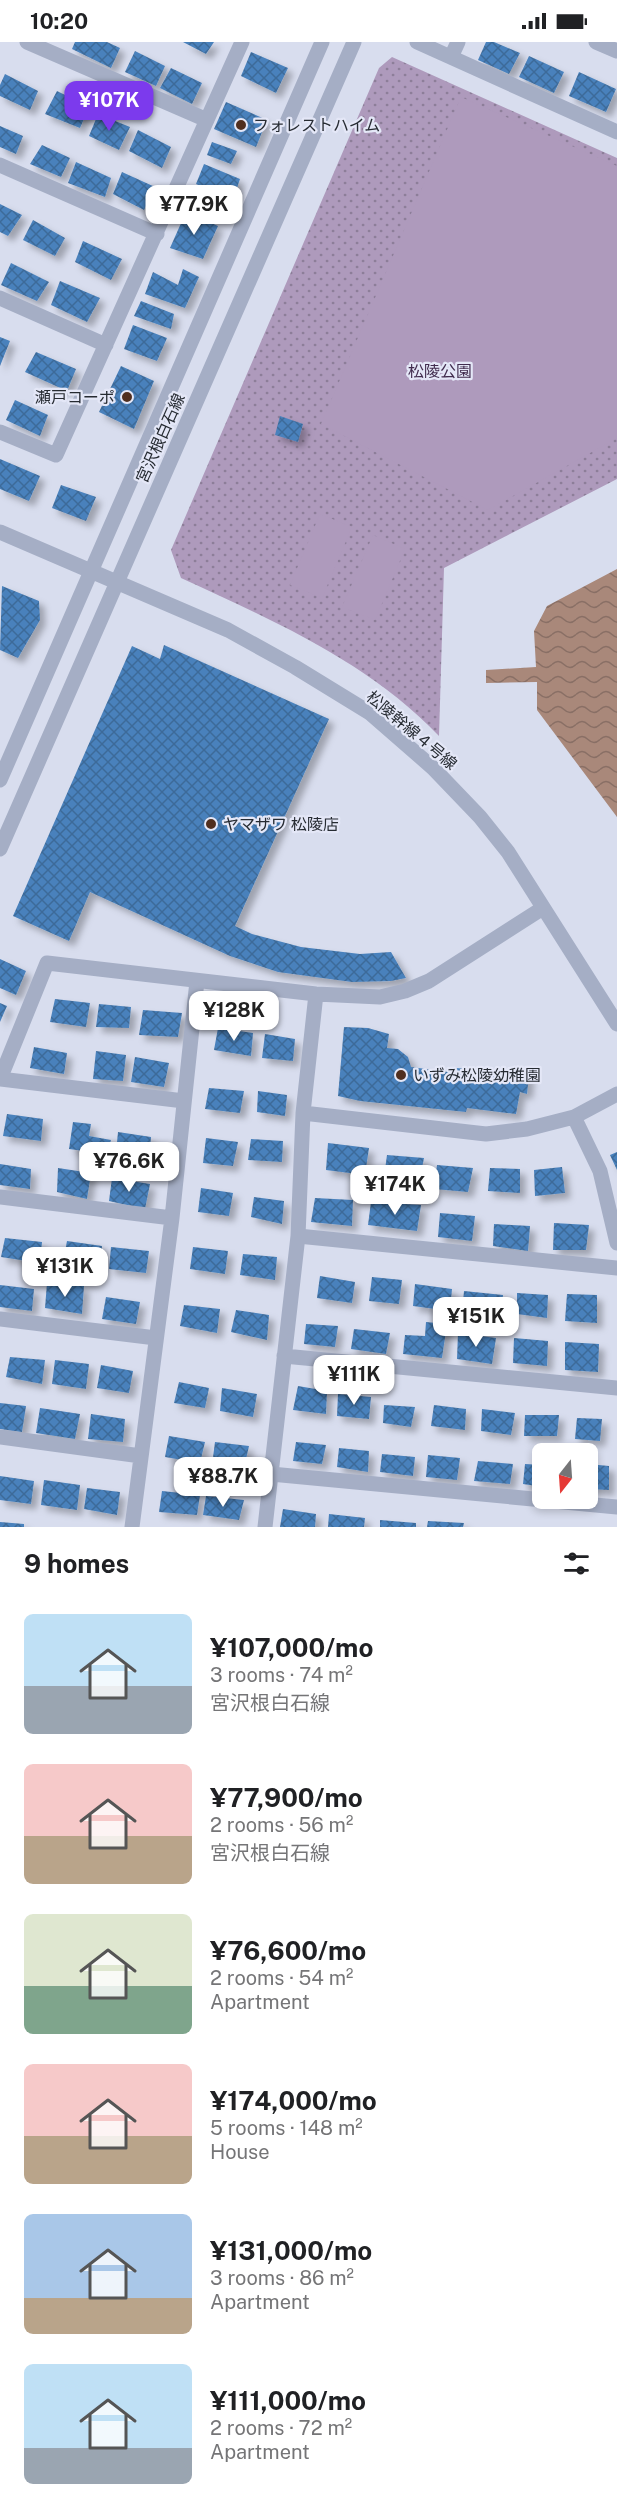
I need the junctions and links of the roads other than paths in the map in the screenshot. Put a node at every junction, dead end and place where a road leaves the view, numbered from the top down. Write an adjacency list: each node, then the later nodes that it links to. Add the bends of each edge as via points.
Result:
1 (27, 42): 10 (street)
2 (242, 42): 10 (street)
3 (322, 42): 18 (street)
4 (354, 42): 19 (street, 宮沢根白石線)
5 (417, 42): 9 (street)
6 (458, 42): 9 (street)
7 (596, 42): 8 (street)
8 (617, 51)
9 (451, 57): 11 (street)
10 (207, 120): 13 (street)
11 (617, 132)
12 (0, 165): 13 (street)
13 (157, 234): 15 (street)
14 (0, 298): 15 (street)
15 (106, 345): 16 (street, via 56,455)
16 (0, 432)
17 (0, 532): 18 (street, 松陵幹線４号線)
18 (91, 571): 19 (street, 松陵幹線４号線); 20 (street)
19 (117, 582): 21 (street, 宮沢根白石線); 22 (street, 松陵幹線４号線, via 228,630 370,714 433,768 480,817 508,852)
20 (0, 780)
21 (0, 849)
22 (543, 908): 24 (street, via 429,981 405,991 380,996); 25 (street, 松陵幹線４号線)
23 (197, 981): 24 (street); 26 (street, via 48,963); 28 (street)
24 (316, 993): 29 (street)
25 (617, 1024)
26 (0, 1079): 28 (street)
27 (617, 1094): 30 (street)
28 (184, 1101): 32 (street)
29 (303, 1113): 30 (street, via 486,1134); 33 (street)
30 (574, 1117): 34 (street, via 600,1171)
31 (0, 1197): 32 (street)
32 (172, 1218): 37 (street)
33 (298, 1236): 35 (street); 38 (street)
34 (617, 1243)
35 (617, 1268)
36 (0, 1318): 37 (street)
37 (156, 1338): 41 (street)
38 (284, 1356): 39 (street); 42 (street)
39 (617, 1388)
40 (0, 1437): 41 (street)
41 (141, 1456): 44 (street)
42 (271, 1474): 43 (street); 45 (street)
43 (617, 1507)
44 (132, 1527)
45 (265, 1527)

